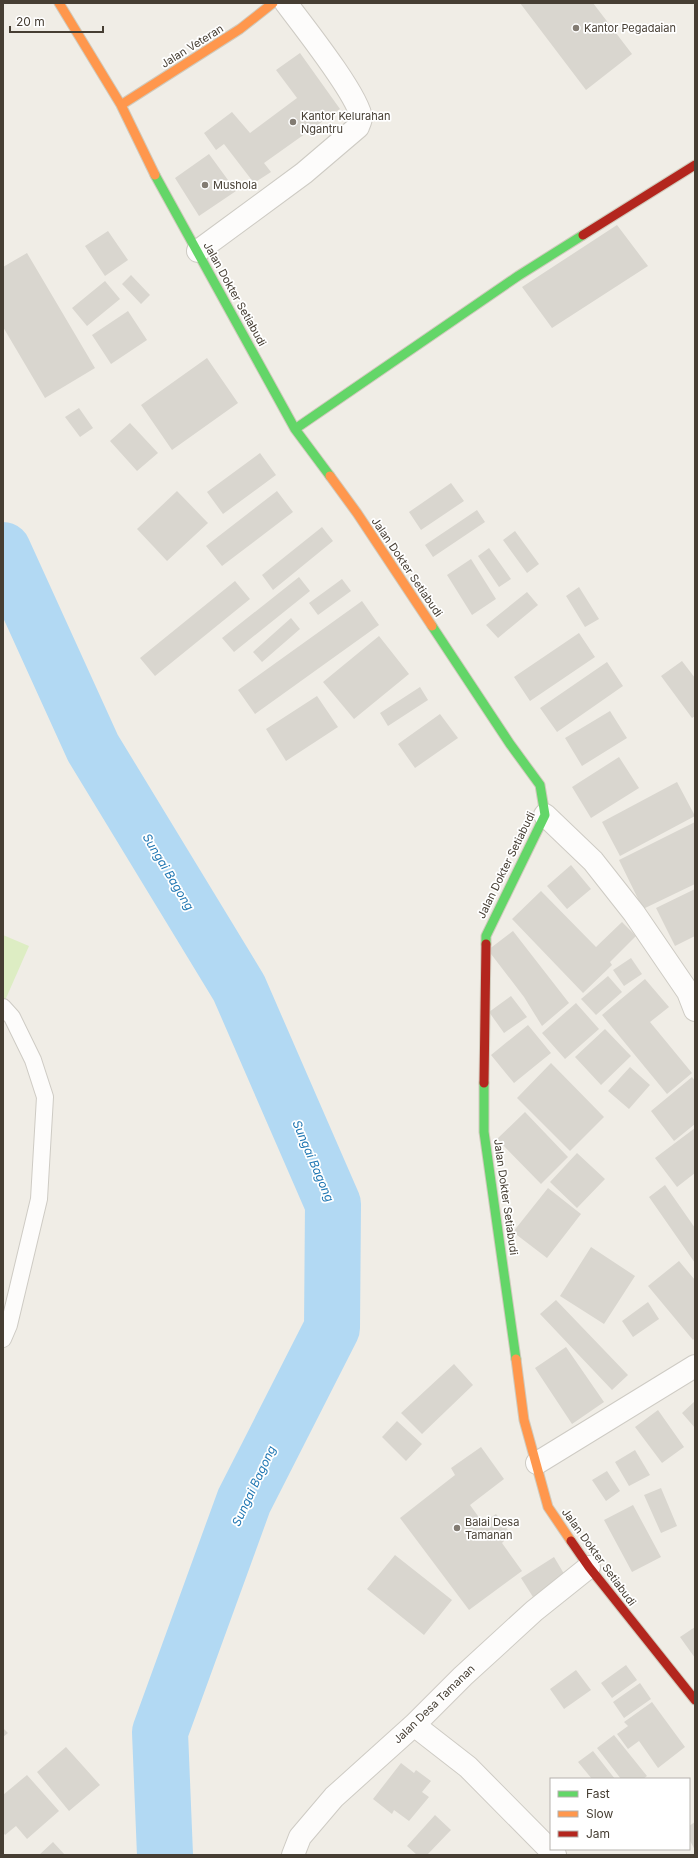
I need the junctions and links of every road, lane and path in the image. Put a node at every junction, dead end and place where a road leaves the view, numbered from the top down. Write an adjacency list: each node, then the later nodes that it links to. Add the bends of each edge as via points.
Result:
1 (59, 3): 4 (street, Jalan Dokter Setiabudi)
2 (273, 3): 4 (street, Jalan Veteran, via 240,29)
3 (286, 3): 6 (street, via 332,65 356,104 361,118 358,127 304,173)
4 (121, 105): 6 (street, Jalan Dokter Setiabudi, via 155,176)
5 (695, 165): 7 (street, via 518,276)
6 (198, 251): 7 (street, Jalan Dokter Setiabudi)
7 (295, 429): 8 (street, Jalan Dokter Setiabudi, via 357,513 510,744 540,785)
8 (545, 814): 10 (street, via 593,861 634,913 688,992); 13 (street, Jalan Dokter Setiabudi, via 486,936 484,1132 524,1420)
9 (3, 1007): 11 (lane, via 12,1017 33,1060 45,1097 39,1199)
10 (695, 1010)
11 (3, 1339)
12 (695, 1366): 13 (street)
13 (537, 1464): 14 (street, Jalan Dokter Setiabudi, via 548,1507)
14 (589, 1567): 15 (street, Jalan Dokter Setiabudi); 16 (street, Jalan Desa Tamanan, via 534,1611)
15 (695, 1700)
16 (414, 1725): 17 (street, via 468,1767); 18 (street, Jalan Desa Tamanan, via 334,1797 300,1837)
17 (550, 1850)
18 (293, 1855)

